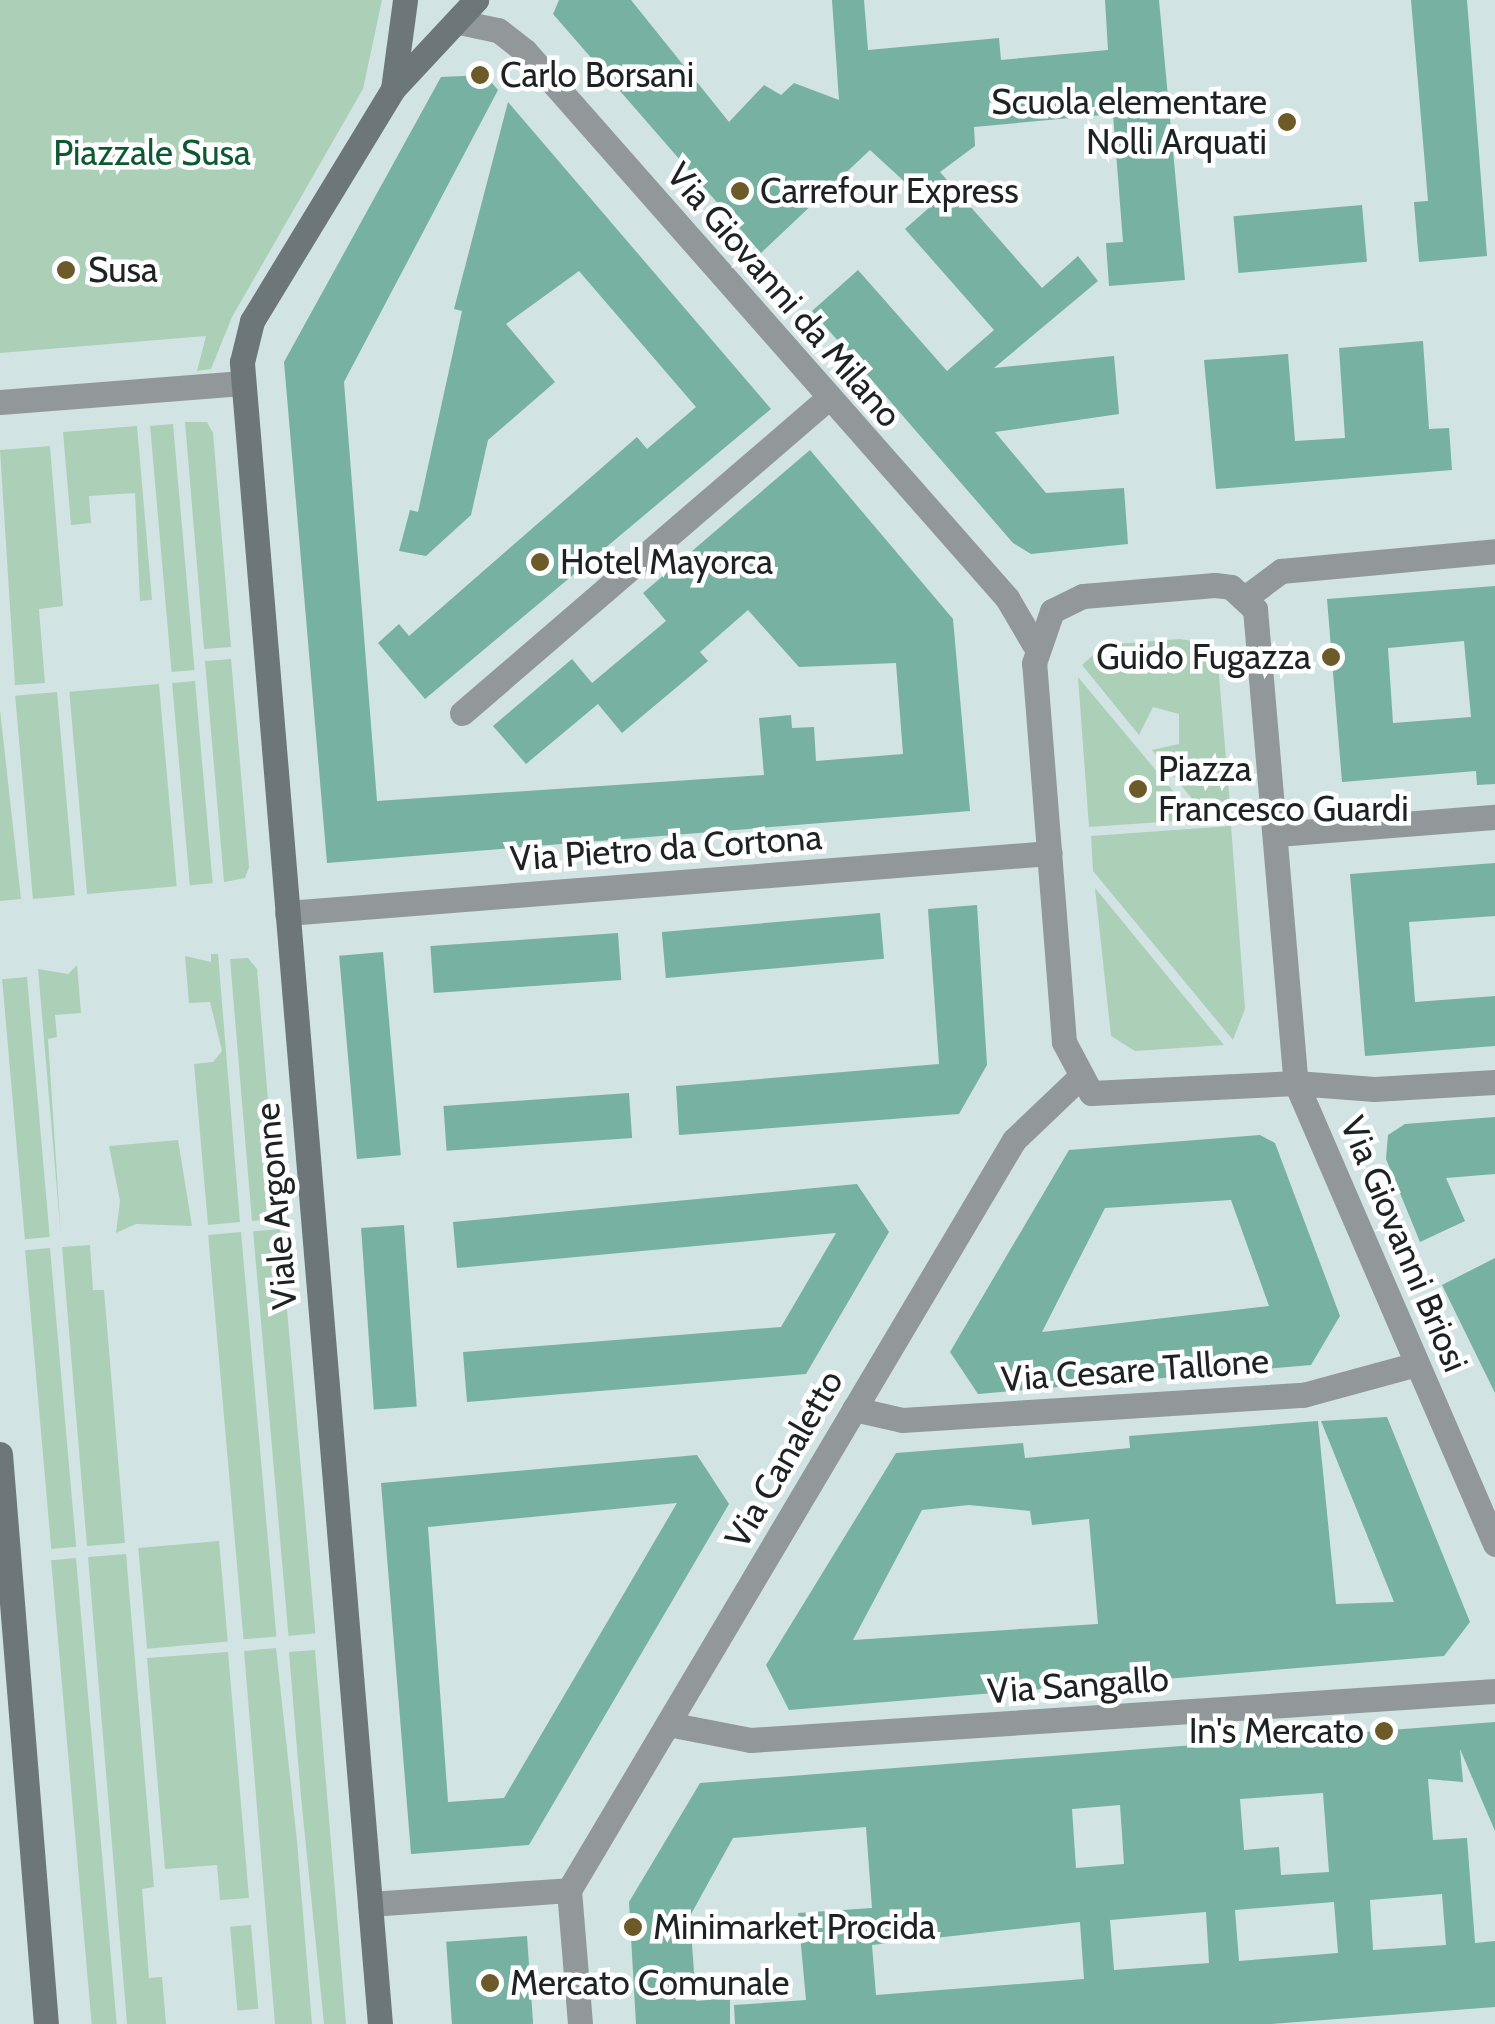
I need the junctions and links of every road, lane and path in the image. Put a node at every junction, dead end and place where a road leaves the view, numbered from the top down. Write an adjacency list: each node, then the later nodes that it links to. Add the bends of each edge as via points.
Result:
1 (405, 0): 4 (street)
2 (476, 0): 3 (street)
3 (459, 22): 4 (street); 6 (street, Via Giovanni da Milano, via 498,30 525,51)
4 (393, 89): 5 (street, via 252,321)
5 (242, 383): 7 (street); 15 (street, Viale Argonne)
6 (828, 398): 10 (street, Via Giovanni da Milano, via 1006,598); 11 (street)
7 (0, 402)
8 (1495, 552): 9 (street, via 1280,571)
9 (1246, 597): 10 (street, via 1215,586 1083,596 1052,611); 13 (street, via 1261,624)
10 (1034, 644): 14 (street)
11 (462, 713)
12 (1495, 817): 13 (street)
13 (1277, 834): 17 (street)
14 (1050, 854): 15 (street, Via Pietro da Cortona); 16 (street, via 1064,1042)
15 (287, 913): 27 (street, Viale Argonne)
16 (1078, 1078): 17 (street, via 1106,1097); 20 (street, Via Canaletto, via 1014,1140)
17 (1296, 1082): 18 (street, via 1374,1089); 19 (street, Via Giovanni Briosi)
18 (1495, 1082)
19 (1417, 1364): 20 (street, Via Cesare Tallone, via 1303,1394 902,1420); 22 (street, Via Giovanni Briosi)
20 (854, 1409): 25 (street, Via Canaletto)
21 (0, 1454): 23 (street)
22 (1495, 1544)
23 (7, 1627): 28 (street)
24 (1495, 1690): 25 (street, Via Sangallo, via 750,1740)
25 (668, 1724): 26 (street, Via Canaletto)
26 (569, 1890): 27 (street); 30 (street)
27 (370, 1904): 29 (street, Viale Argonne)
28 (46, 2024)
29 (380, 2024)
30 (580, 2024)

